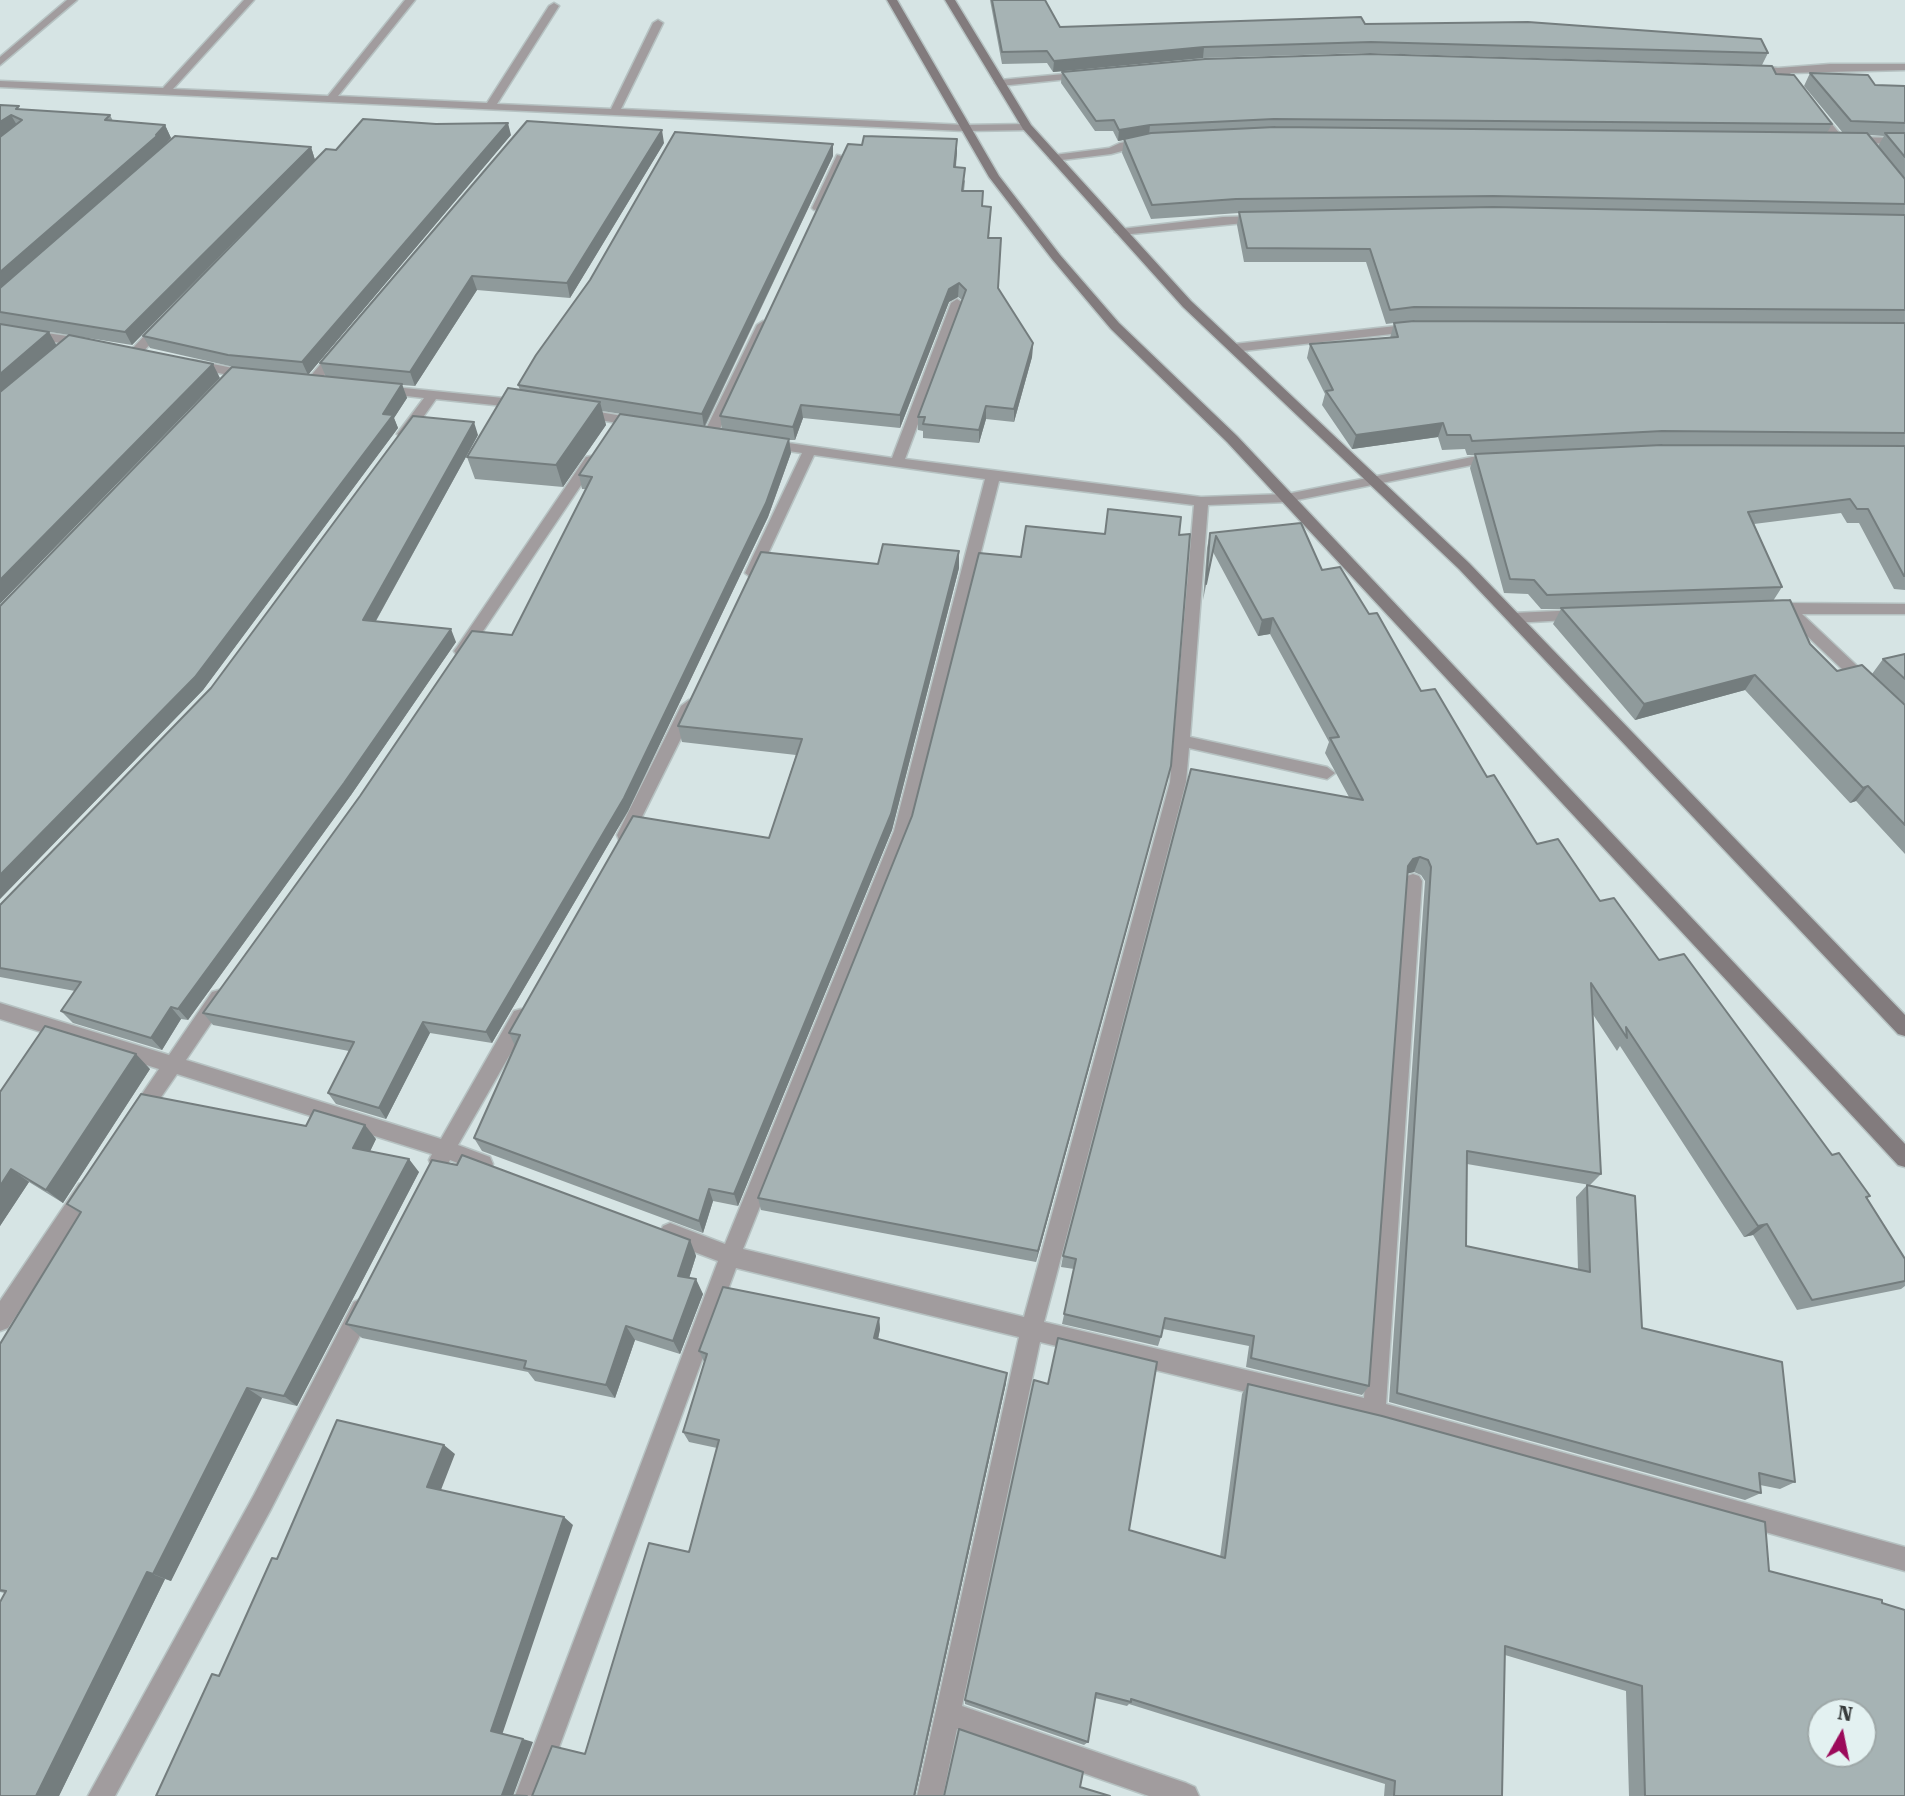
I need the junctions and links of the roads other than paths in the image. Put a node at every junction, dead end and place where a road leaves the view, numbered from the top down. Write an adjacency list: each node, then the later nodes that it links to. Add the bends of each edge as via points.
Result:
1 (72, 0): 8 (street)
2 (249, 0): 15 (street)
3 (410, 0): 16 (street)
4 (892, 0): 20 (main road)
5 (950, 0): 13 (main road)
6 (554, 6): 17 (street)
7 (658, 23): 18 (street)
8 (0, 62)
9 (1737, 67): 11 (street)
10 (1905, 67): 11 (street)
11 (1778, 71): 22 (street, via 1796,83 1834,139)
12 (1095, 74): 13 (street)
13 (1000, 83): 19 (main road)
14 (0, 84): 15 (street)
15 (164, 93): 16 (street)
16 (330, 100): 17 (street)
17 (490, 107): 18 (street)
18 (615, 112): 20 (street)
19 (1027, 127): 20 (street); 26 (main road)
20 (965, 128): 56 (main road, via 994,177 1107,316)
21 (1163, 140): 26 (street)
22 (1864, 141): 23 (street); 24 (street)
23 (1905, 141)
24 (1872, 151)
25 (841, 157): 27 (street)
26 (1054, 158): 29 (main road)
27 (813, 219)
28 (1276, 219): 29 (street)
29 (1121, 232): 37 (main road)
30 (957, 303): 53 (street)
31 (173, 313): 38 (street)
32 (768, 315): 48 (street)
33 (1423, 328): 37 (street)
34 (0, 330): 36 (street, via 70,345)
35 (348, 339): 41 (street)
36 (99, 345)
37 (1234, 348): 55 (main road)
38 (136, 352)
39 (176, 360): 40 (street, via 229,379)
40 (260, 376)
41 (312, 382)
42 (366, 388): 43 (street)
43 (433, 395): 44 (street, via 510,396); 51 (street)
44 (531, 406)
45 (569, 412): 47 (street)
46 (658, 426): 47 (street)
47 (611, 431): 64 (street)
48 (710, 435)
49 (748, 441): 50 (street)
50 (810, 450): 53 (street); 58 (street)
51 (392, 451)
52 (1511, 459): 55 (street, via 1472,461)
53 (898, 460): 54 (street)
54 (993, 476): 57 (street); 83 (street, via 902,831)
55 (1375, 482): 56 (street); 63 (main road)
56 (1287, 498): 57 (street); 78 (main road)
57 (1201, 501): 67 (street)
58 (745, 588)
59 (1787, 608): 60 (street); 61 (street); 66 (street)
60 (1760, 609)
61 (1905, 609)
62 (1596, 615): 63 (street)
63 (1513, 618): 74 (main road)
64 (451, 667)
65 (697, 688): 69 (street)
66 (1876, 692)
67 (1183, 741): 68 (street); 86 (street, via 1167,829)
68 (1327, 773)
69 (617, 849)
70 (1413, 881): 87 (street)
71 (226, 989): 75 (street)
72 (527, 1005): 77 (street)
73 (0, 1012): 75 (street)
74 (1905, 1028)
75 (170, 1065): 76 (street); 77 (street)
76 (124, 1135)
77 (445, 1149): 79 (street); 80 (street)
78 (1905, 1158)
79 (505, 1172)
80 (432, 1173)
81 (93, 1181): 85 (street)
82 (654, 1227): 83 (street)
83 (730, 1255): 86 (street); 91 (street)
84 (369, 1296): 90 (street)
85 (0, 1320)
86 (1032, 1328): 87 (street); 89 (street)
87 (1374, 1412): 88 (street)
88 (1905, 1559)
89 (950, 1714): 92 (street); 93 (street)
90 (101, 1796)
91 (528, 1796)
92 (930, 1796)
93 (1186, 1796)

